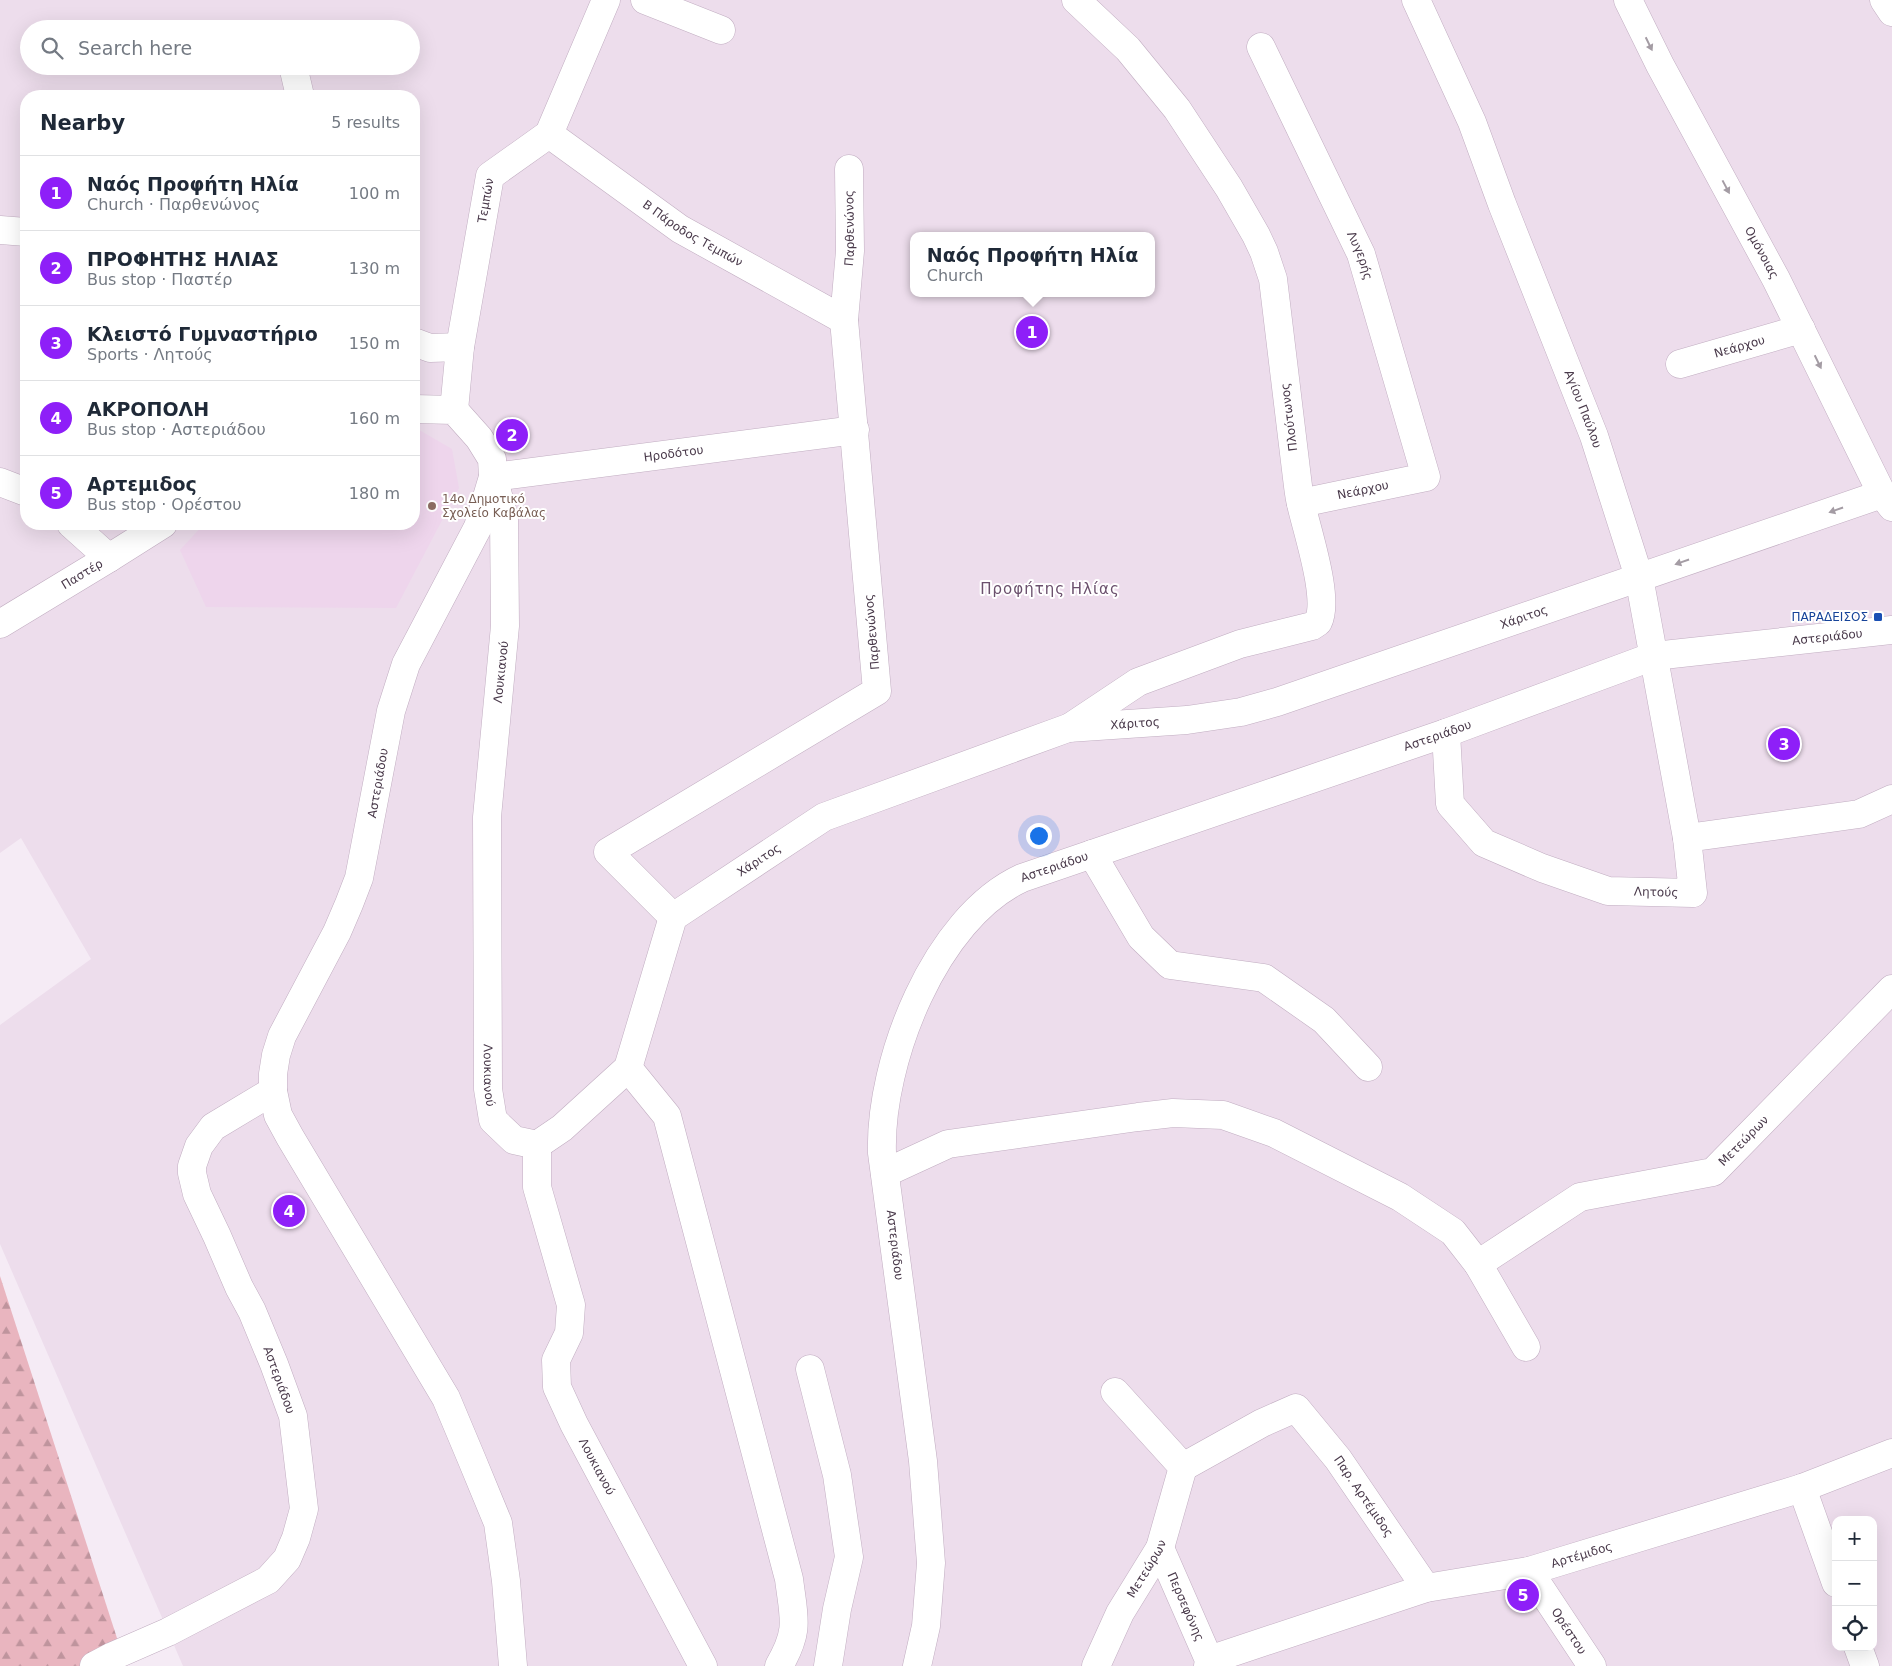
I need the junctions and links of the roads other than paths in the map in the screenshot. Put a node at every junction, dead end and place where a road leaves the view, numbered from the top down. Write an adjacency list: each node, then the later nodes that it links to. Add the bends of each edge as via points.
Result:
1 (606, 0): 12 (street)
2 (645, 0): 8 (street)
3 (1076, 0): 29 (street, Πλούτωνος, via 1128,49 1177,110 1229,188 1264,252 1273,279)
4 (1416, 0): 33 (street, Αγίου Παύλου, via 1472,122 1594,436)
5 (1628, 0): 17 (street, Ομόνοιας, one-way to 17)
6 (1884, 0): 7 (street)
7 (1892, 12)
8 (721, 30)
9 (1262, 47): 25 (street, Λυγερής, via 1361,254)
10 (295, 75): 11 (street)
11 (299, 90)
12 (549, 134): 16 (street, Β Πάροδος Τεμπών, via 680,229); 19 (street, Τεμπών, via 490,176)
13 (849, 169): 16 (street, Παρθενώνος, via 850,251)
14 (0, 230): 15 (street)
15 (20, 232)
16 (844, 320): 23 (street, Παρθενώνος)
17 (1801, 329): 20 (street, Νεάρχου); 28 (street, Ομόνοιας, one-way to 28)
18 (420, 344): 19 (street, via 430,348)
19 (460, 347): 22 (street, Τεμπών)
20 (1680, 364)
21 (420, 409): 22 (street)
22 (454, 410): 24 (street, via 479,438 492,460)
23 (855, 430): 24 (street, Ηροδότου); 42 (street, Παρθενώνος, via 877,691 608,852)
24 (493, 477): 46 (street, Αστεριάδου, via 478,527 406,664 391,711 359,878 337,932 282,1036 276,1055); 47 (street, Λουκιανού, via 504,518 505,626 487,817 488,1089 493,1120 514,1140)
25 (1426, 477): 29 (street, Νεάρχου)
26 (0, 482): 27 (street)
27 (20, 490)
28 (1887, 500): 33 (street, Χάριτος, one-way to 33)
29 (1301, 503): 37 (street, Πλούτωνος, via 1317,572 1321,611 1318,622 1240,644 1138,682)
30 (79, 530): 32 (street)
31 (153, 530): 32 (street, Παστέρ)
32 (109, 558): 34 (street, Παστέρ)
33 (1639, 577): 36 (street, Αγίου Παύλου); 37 (street, Χάριτος, via 1254,709 1187,720)
34 (0, 624)
35 (1892, 630): 36 (street, Αστεριάδου)
36 (1654, 656): 38 (street, Αστεριάδου); 40 (street, Αγίου Παύλου)
37 (1068, 728): 42 (street, Χάριτος, via 824,817)
38 (1446, 733): 40 (street, Λητούς, via 1450,804 1484,843 1608,891 1693,894); 41 (street, Αστεριάδου)
39 (1892, 799): 40 (street, via 1859,814)
40 (1687, 838)
41 (1092, 854): 44 (street, via 1141,937 1170,965 1264,978 1324,1020); 48 (street, Αστεριάδου, via 1011,883 969,917 948,946 922,992 894,1061 881,1130)
42 (673, 917): 45 (street)
43 (1892, 989): 49 (street, Μετεώρων, via 1713,1172 1580,1197)
44 (1368, 1067)
45 (628, 1068): 47 (street, via 562,1128); 65 (street, via 667,1116 789,1580 795,1628 790,1648)
46 (273, 1091): 62 (street, Αστεριάδου, via 213,1127 199,1146 192,1173 197,1194 252,1312 293,1416 304,1509 296,1538 288,1560 268,1580); 63 (street, Αστεριάδου, via 278,1115 446,1398 472,1460 498,1523)
47 (538, 1145): 64 (street, Λουκιανού, via 538,1187 571,1305 569,1333 556,1360 557,1387)
48 (885, 1174): 49 (street, via 948,1144 1173,1113 1223,1115 1274,1132 1400,1198 1453,1232); 67 (street, Αστεριάδου, via 923,1461 931,1563 926,1626)
49 (1478, 1264): 50 (street)
50 (1526, 1347)
51 (810, 1370): 66 (street, via 837,1475 849,1557 836,1609)
52 (1115, 1392): 54 (street)
53 (1892, 1454): 55 (street, Αρτέμιδος)
54 (1183, 1467): 56 (street, Μετεώρων); 59 (street, Παρ. Αρτέμιδος, via 1296,1408 1338,1459)
55 (1802, 1488): 57 (street, Αρτέμιδος); 58 (street)
56 (1160, 1548): 61 (street, Περσεφόνης); 68 (street, Μετεώρων, via 1120,1613)
57 (1529, 1571): 59 (street, Αρτέμιδος); 69 (street, Ορέστου)
58 (1832, 1572)
59 (1426, 1588): 61 (street, Αρτέμιδος)
60 (1859, 1651): 70 (street)
61 (1208, 1663)
62 (94, 1666)
63 (513, 1666)
64 (703, 1666)
65 (779, 1666)
66 (828, 1666)
67 (917, 1666)
68 (1096, 1666)
69 (1592, 1666)
70 (1865, 1666)

